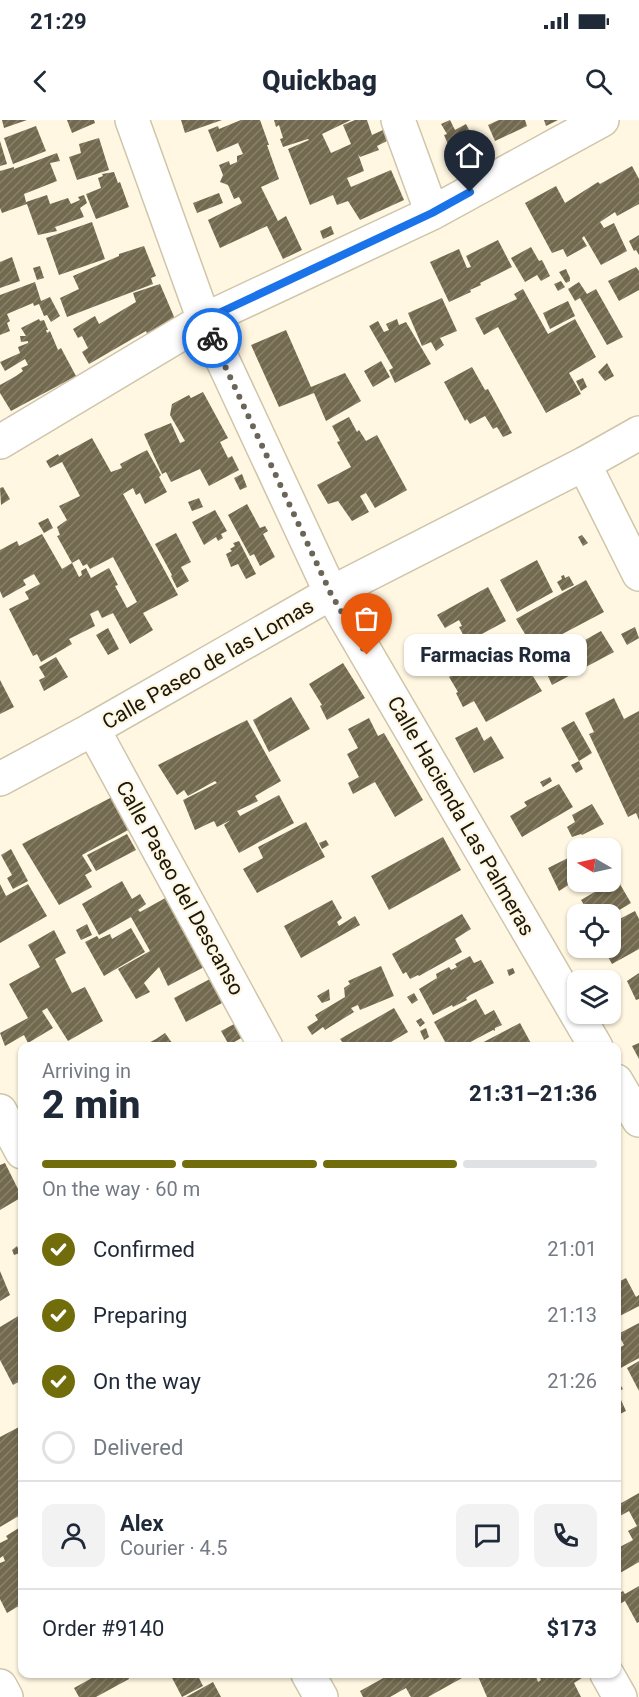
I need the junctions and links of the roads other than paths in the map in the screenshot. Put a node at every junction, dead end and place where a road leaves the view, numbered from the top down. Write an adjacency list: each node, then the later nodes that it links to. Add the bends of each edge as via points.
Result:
1 (132, 120): 5 (street, Calle Hacienda Las Palmeras)
2 (398, 120): 4 (street)
3 (602, 120): 4 (street)
4 (432, 213): 5 (street)
5 (204, 320): 7 (street); 10 (street, Calle Hacienda Las Palmeras)
6 (639, 433): 8 (street, Calle Paseo de las Lomas)
7 (0, 442)
8 (584, 464): 9 (street); 10 (street, Calle Paseo de las Lomas)
9 (639, 574)
10 (331, 594): 11 (street, Calle Paseo de las Lomas); 14 (street, Calle Hacienda Las Palmeras)
11 (93, 729): 12 (street, Calle Paseo de las Lomas); 13 (street, Calle Paseo del Descanso)
12 (0, 780)
13 (263, 1042)
14 (594, 1042)
15 (621, 1089): 17 (street)
16 (0, 1111): 18 (street)
17 (639, 1120)
18 (18, 1145)
19 (310, 1678): 23 (street)
20 (609, 1678): 24 (street)
21 (0, 1686): 22 (street)
22 (6, 1697)
23 (321, 1697)
24 (620, 1697)

